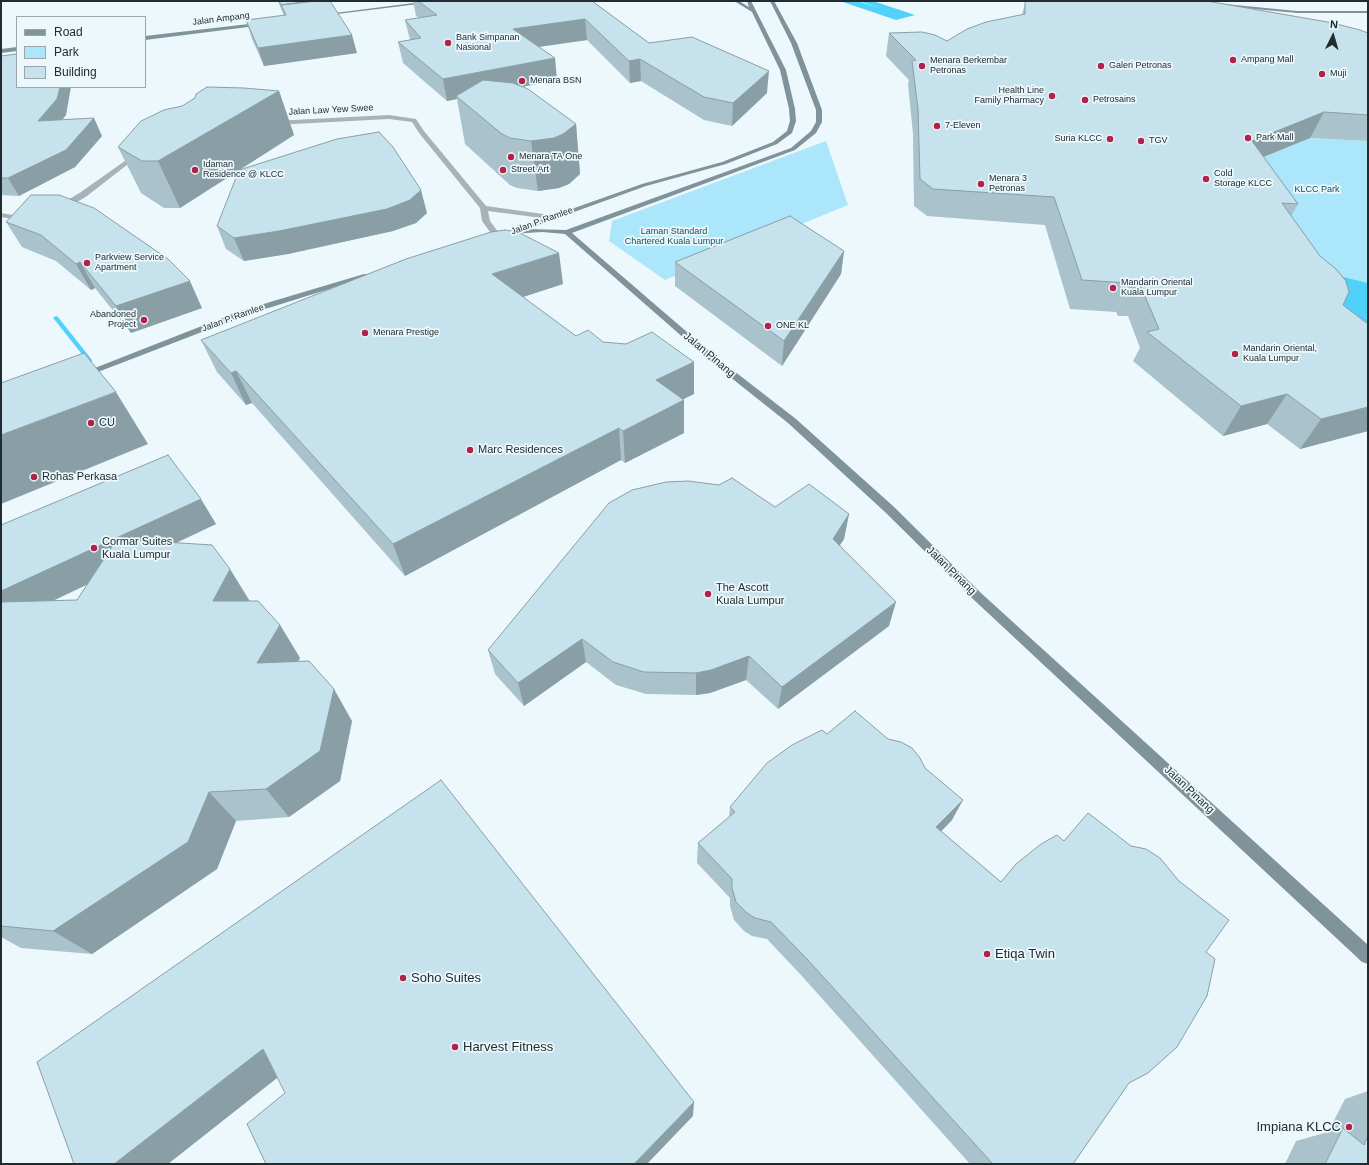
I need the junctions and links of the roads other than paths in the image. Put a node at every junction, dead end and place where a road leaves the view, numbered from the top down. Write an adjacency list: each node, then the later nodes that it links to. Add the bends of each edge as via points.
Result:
1 (408, 1): 2 (street, via 314,15)
2 (441, 1)
3 (736, 1): 12 (street)
4 (748, 1): 12 (street, Jalan P. Ramlee)
5 (772, 1): 14 (street, Jalan P. Ramlee)
6 (777, 1): 14 (street)
7 (1247, 1): 8 (street)
8 (1260, 2)
9 (1218, 5): 13 (street, via 1297,12)
10 (1336, 6): 11 (street)
11 (1368, 6)
12 (752, 10): 27 (street, Jalan P. Ramlee, via 783,70 792,109 793,121 790,132 775,143 724,163)
13 (1368, 12)
14 (779, 14): 29 (street, Jalan P. Ramlee, via 794,43 819,110 819,122 814,132 793,149)
15 (146, 33): 16 (street, Jalan Ampang, via 268,21)
16 (146, 38)
17 (16, 49): 18 (street)
18 (1, 51)
19 (16, 54): 20 (street)
20 (1, 55)
21 (267, 124): 23 (street, Jalan Law Yew Swee, via 389,117 414,120)
22 (146, 148): 24 (street, via 84,194)
23 (484, 208): 27 (street); 30 (street, Jalan Law Yew Swee, via 486,221)
24 (56, 210)
25 (1, 215): 26 (street, via 19,218)
26 (37, 215)
27 (550, 217): 28 (street, Jalan P. Ramlee)
28 (511, 232): 29 (street); 30 (street, Jalan P. Ramlee)
29 (567, 232): 34 (street, Jalan Pinang, via 712,359 792,421 889,509 977,596)
30 (498, 237): 31 (street, Jalan P. Ramlee)
31 (486, 240)
32 (377, 273): 33 (street, Jalan P. Ramlee, via 243,313)
33 (72, 379)
34 (1368, 956)

